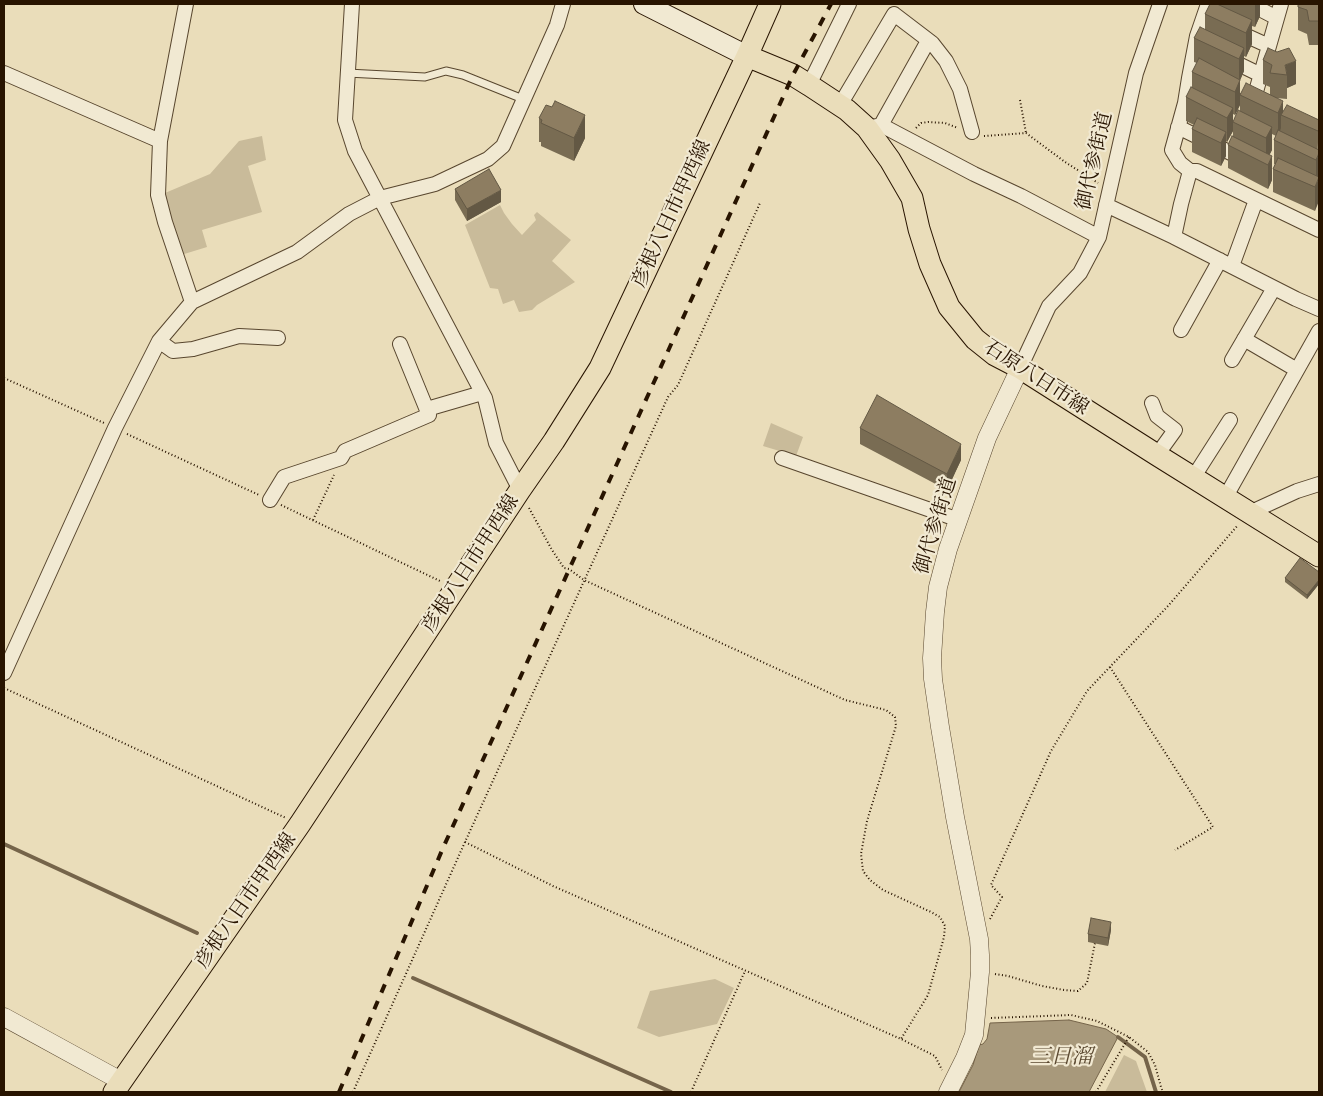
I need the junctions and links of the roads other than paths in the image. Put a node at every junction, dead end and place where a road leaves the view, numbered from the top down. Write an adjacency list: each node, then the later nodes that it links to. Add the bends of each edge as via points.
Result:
1 (186, 4): 28 (street)
2 (352, 4): 18 (street)
3 (563, 4): 23 (street)
4 (644, 4): 15 (main road)
5 (770, 4): 15 (main road, 彦根八日市甲西線)
6 (849, 4): 21 (street)
7 (1160, 4): 33 (street, 御代参街道, via 1136,73)
8 (1250, 4): 11 (street)
9 (1281, 4): 11 (street)
10 (1211, 16): 13 (street); 14 (street)
11 (1277, 18): 13 (street)
12 (928, 41): 24 (street, via 894,14); 25 (street); 27 (street, via 946,61 960,88)
13 (1269, 46): 19 (street)
14 (1204, 48): 16 (street); 19 (street)
15 (747, 56): 21 (main road, 石原八日市線); 59 (main road, 彦根八日市甲西線, via 600,368)
16 (1190, 71): 20 (street); 26 (street, via 1190,105)
17 (4, 73): 28 (street)
18 (347, 73): 23 (lane, via 426,77 446,71); 31 (street, via 345,120 355,151)
19 (1261, 76): 22 (street, via 1257,104)
20 (1206, 79)
21 (810, 85): 24 (main road, 石原八日市線)
22 (1237, 94)
23 (524, 99): 31 (street, via 503,146 488,159 435,184)
24 (840, 105): 25 (main road, 石原八日市線)
25 (874, 126): 35 (street); 49 (main road, 石原八日市線, via 912,198 930,264 949,308 975,339 995,355)
26 (1178, 127): 29 (street); 30 (street, via 1172,150 1180,163)
27 (972, 132)
28 (160, 141): 40 (street, via 158,195)
29 (1258, 166)
30 (1190, 170): 32 (street); 36 (street)
31 (380, 198): 40 (street, via 349,214 297,252); 51 (street)
32 (1256, 200): 34 (street); 38 (street)
33 (1106, 205): 35 (street, 御代参街道); 36 (street)
34 (1319, 230)
35 (1099, 237): 49 (street, 御代参街道, via 1080,273 1049,306)
36 (1174, 237): 37 (street)
37 (1220, 260): 38 (street); 42 (street)
38 (1232, 266): 39 (street)
39 (1274, 288): 41 (street); 45 (street)
40 (192, 302): 46 (street)
41 (1319, 309)
42 (1181, 330)
43 (1319, 331): 50 (street)
44 (278, 338): 46 (street, via 239,336 173,351)
45 (1244, 339): 48 (street); 50 (street)
46 (159, 341): 65 (street, via 115,428)
47 (400, 344): 53 (street)
48 (1232, 360)
49 (1020, 368): 55 (main road, 石原八日市線); 63 (street, 御代参街道, via 987,438)
50 (1297, 370): 60 (street)
51 (482, 393): 53 (street); 59 (street, via 496,443)
52 (1152, 403): 55 (street, via 1157,416 1175,430)
53 (427, 409): 61 (street, via 429,415 345,451 341,458 284,477)
54 (1230, 420): 57 (street)
55 (1157, 455): 57 (main road, 石原八日市線)
56 (782, 458): 63 (street)
57 (1193, 478): 60 (main road, 石原八日市線)
58 (1319, 484): 62 (street)
59 (520, 490): 67 (main road, 彦根八日市甲西線, via 300,824)
60 (1225, 498): 62 (main road, 石原八日市線)
61 (270, 500)
62 (1249, 513): 64 (main road, 石原八日市線)
63 (959, 520): 68 (street, 御代参街道, via 938,587 932,658 955,817 979,939 980,972 974,1035)
64 (1319, 556)
65 (4, 673)
66 (4, 1017): 67 (street)
67 (118, 1086)
68 (949, 1090)

